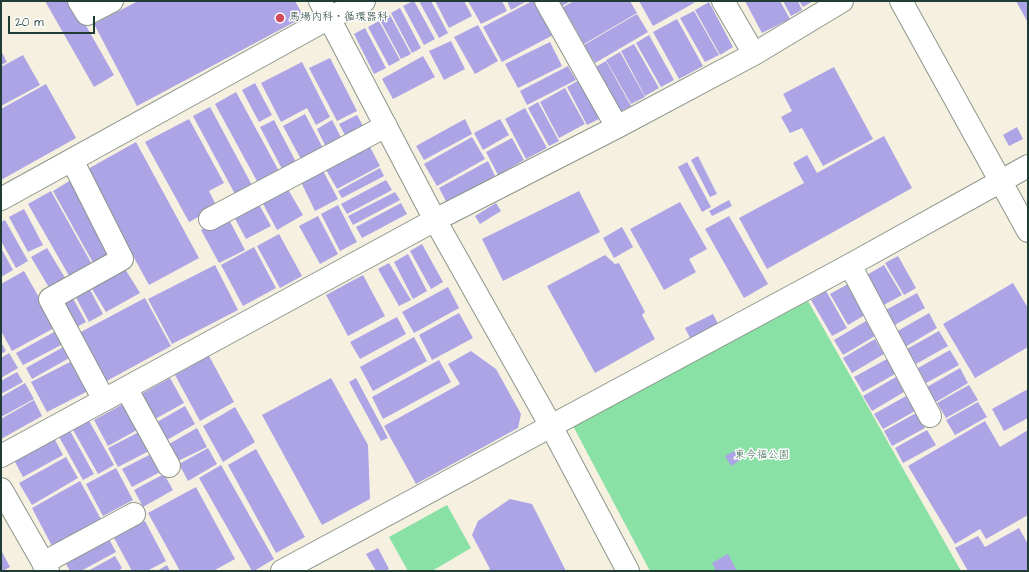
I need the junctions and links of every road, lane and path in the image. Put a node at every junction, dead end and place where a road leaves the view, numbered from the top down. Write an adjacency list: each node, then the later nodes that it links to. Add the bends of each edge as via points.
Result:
1 (79, 1): 2 (street, via 87,14)
2 (112, 1)
3 (364, 1): 8 (street)
4 (546, 1): 11 (street)
5 (723, 1): 9 (street)
6 (842, 1): 9 (street)
7 (901, 1): 14 (street)
8 (325, 10): 10 (street); 12 (street)
9 (754, 54): 11 (street)
10 (386, 126): 16 (street); 17 (street)
11 (617, 127): 17 (street)
12 (72, 160): 15 (street); 21 (street, via 122,259 50,299)
13 (1028, 166): 14 (street)
14 (1001, 181): 18 (street); 19 (street)
15 (1, 199)
16 (210, 219)
17 (435, 220): 20 (street); 23 (street)
18 (1028, 231)
19 (850, 265): 22 (street); 23 (street)
20 (126, 388): 21 (street); 25 (street)
21 (104, 400): 24 (street)
22 (930, 416)
23 (551, 426): 29 (street); 30 (street)
24 (1, 456)
25 (169, 466)
26 (1, 489): 28 (street)
27 (134, 514): 28 (street)
28 (45, 567)
29 (282, 571)
30 (628, 571)

